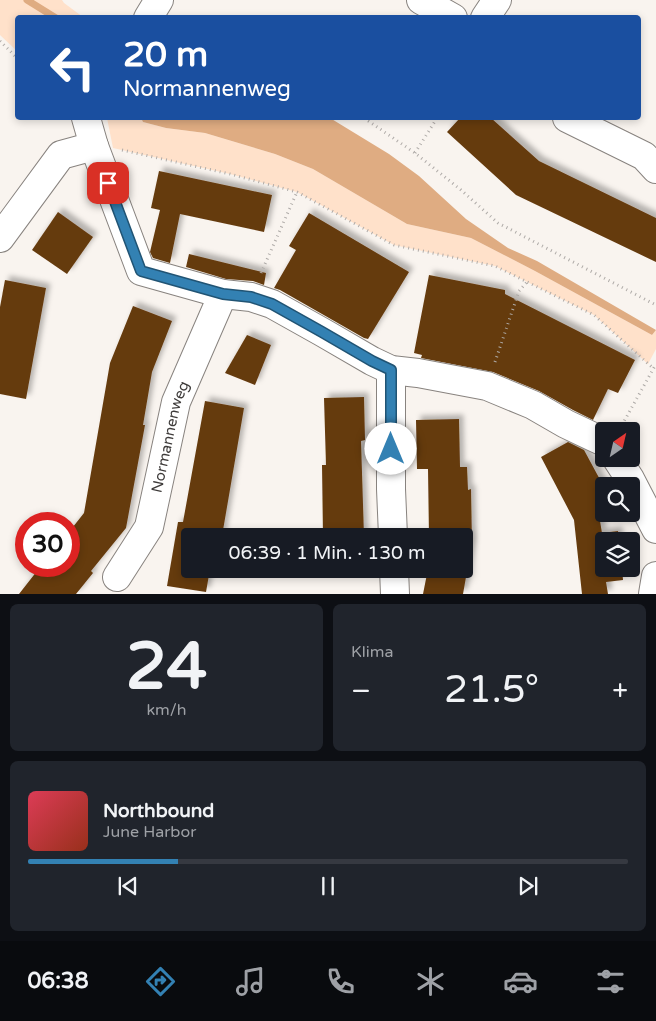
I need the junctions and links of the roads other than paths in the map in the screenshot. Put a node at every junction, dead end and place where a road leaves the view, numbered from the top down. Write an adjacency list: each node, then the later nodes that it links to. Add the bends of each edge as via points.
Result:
1 (159, 0): 4 (street)
2 (421, 0): 5 (street)
3 (496, 0): 6 (street)
4 (150, 15)
5 (448, 15)
6 (487, 15)
7 (87, 120): 9 (street)
8 (571, 120): 10 (street)
9 (94, 146): 11 (street, via 61,156); 12 (street, via 141,271)
10 (652, 157)
11 (0, 238)
12 (223, 294): 13 (street, via 251,297 272,304); 19 (street, Normannenweg, via 176,402 149,527)
13 (391, 370): 14 (street, via 487,386 533,405 566,424); 16 (street)
14 (595, 432)
15 (623, 468): 17 (street)
16 (393, 528)
17 (656, 528)
18 (656, 576): 22 (street)
19 (117, 578)
20 (394, 578): 21 (street)
21 (395, 594)
22 (654, 594)

